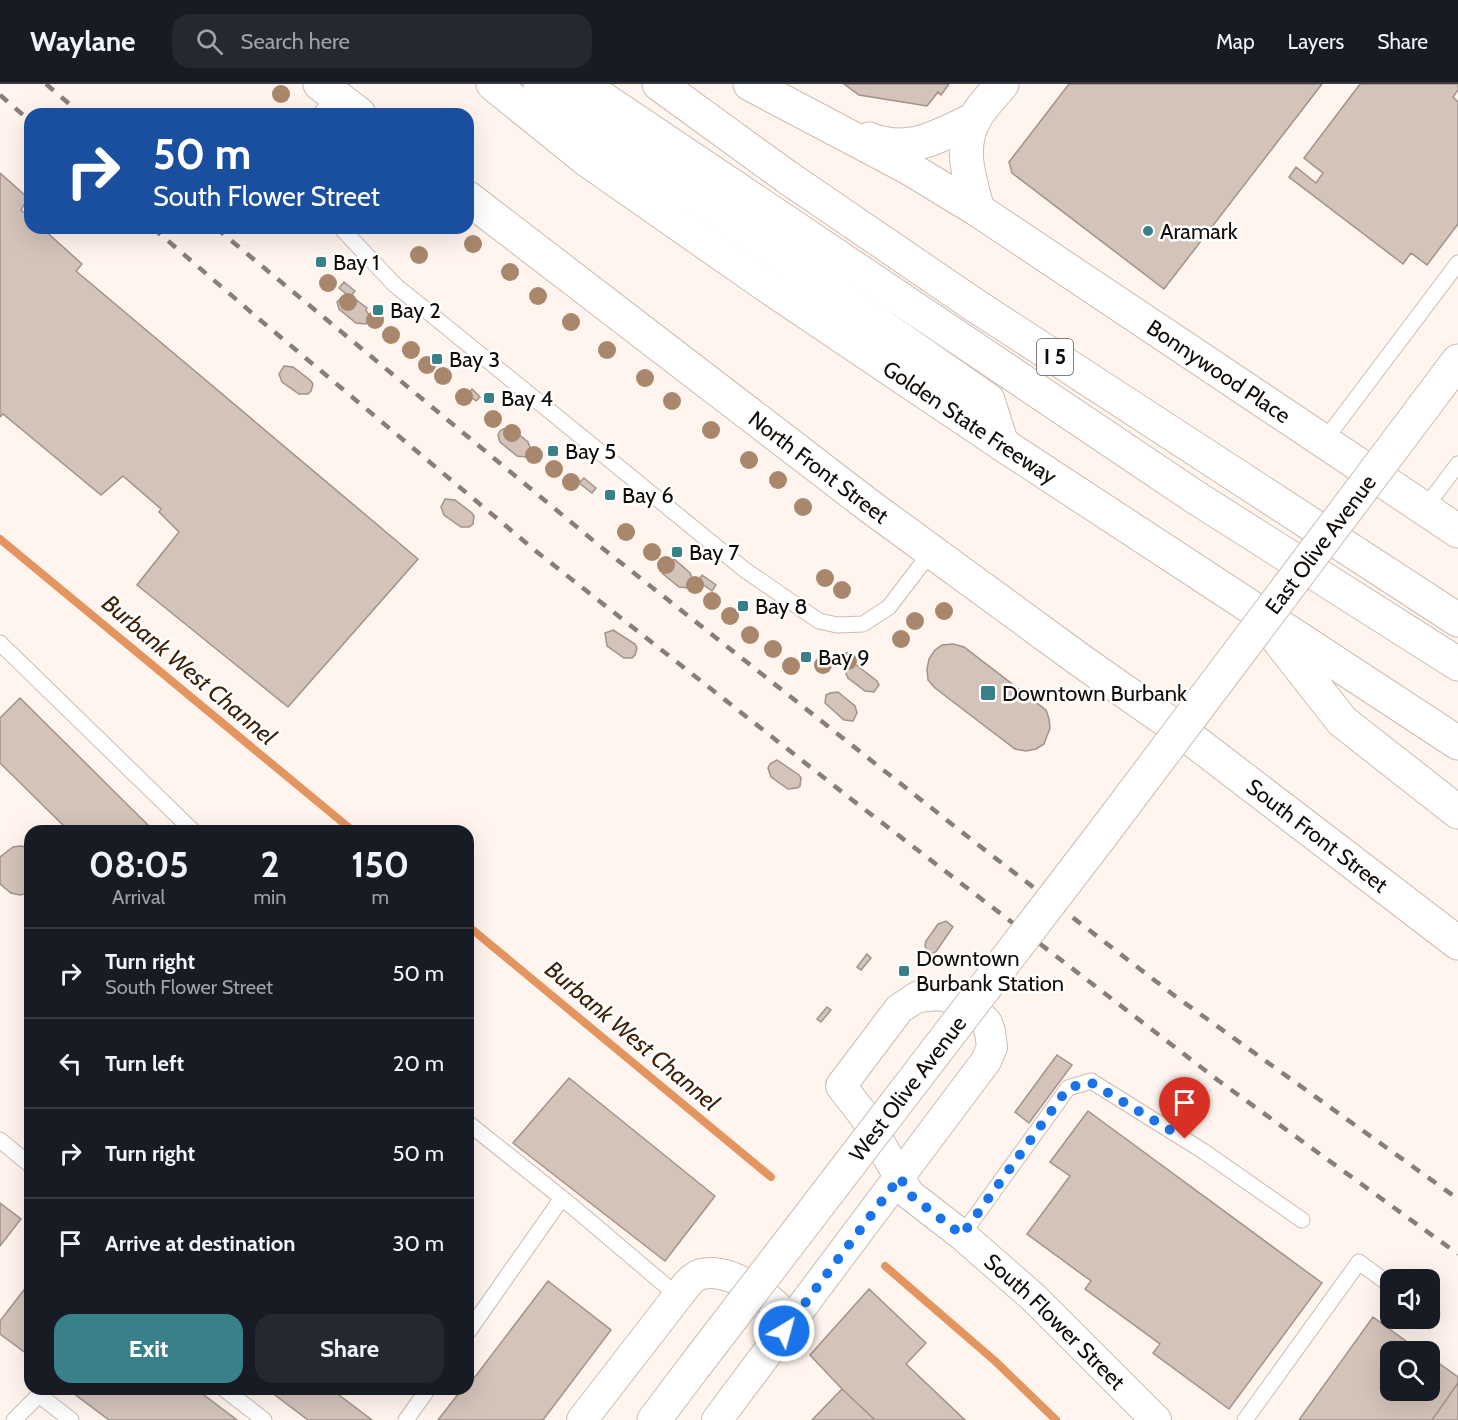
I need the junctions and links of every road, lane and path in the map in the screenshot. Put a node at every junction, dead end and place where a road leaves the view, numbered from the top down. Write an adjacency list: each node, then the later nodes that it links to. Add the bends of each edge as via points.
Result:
1 (493, 84): 15 (main road, Golden State Freeway, via 587,160)
2 (540, 84): 15 (main road, via 580,116 988,399)
3 (581, 84): 23 (main road, via 1195,497)
4 (659, 84): 21 (main road, I 5, via 973,304)
5 (750, 84): 8 (main road)
6 (1002, 84): 7 (main road)
7 (975, 119): 8 (main road, via 920,144 900,146); 10 (main road, via 965,149)
8 (819, 120): 10 (main road, Bonnywood Place)
9 (474, 203): 19 (main road, North Front Street)
10 (978, 210): 14 (main road, Bonnywood Place)
11 (347, 234): 19 (lane, via 395,285 745,570 819,621 863,624 889,607)
12 (1458, 263): 14 (lane)
13 (1458, 361): 24 (main road, East Olive Avenue, bridge)
14 (1324, 441): 17 (main road, Bonnywood Place)
15 (1002, 444): 20 (main road, Golden State Freeway)
16 (1458, 464): 17 (lane)
17 (1424, 509): 18 (main road, Bonnywood Place)
18 (1458, 531)
19 (931, 552): 24 (main road, North Front Street)
20 (1257, 613): 25 (main road, Golden State Freeway); 26 (main road, via 1342,721)
21 (1458, 620)
22 (0, 643): 27 (lane)
23 (1458, 664)
24 (1179, 729): 28 (main road, South Front Street); 52 (main road, West Olive Avenue, bridge)
25 (1458, 744)
26 (1458, 812)
27 (187, 825)
28 (1458, 943)
29 (865, 1117): 33 (street, South Flower Street); 33 (street, South Flower Street, via 841,1086 899,1009 917,997 939,996 962,1000 987,1023 992,1047 986,1061); 37 (street, via 751,1266)
30 (474, 1128): 34 (lane)
31 (0, 1140): 32 (lane)
32 (24, 1160)
33 (900, 1177): 36 (street, South Flower Street, via 909,1194); 41 (street)
34 (562, 1198): 39 (lane); 40 (lane)
35 (1302, 1220): 36 (lane, via 1203,1151 1090,1082 1068,1088)
36 (962, 1235): 54 (street, South Flower Street, via 1034,1298)
37 (728, 1275): 39 (street, via 702,1274); 41 (street, via 778,1305 787,1318)
38 (1380, 1278): 55 (lane, via 1359,1262)
39 (678, 1296): 51 (street)
40 (474, 1323)
41 (784, 1331): 53 (street)
42 (38, 1395): 47 (lane)
43 (44, 1395): 48 (lane)
44 (232, 1395): 49 (lane)
45 (424, 1395): 50 (lane)
46 (0, 1412): 47 (lane)
47 (12, 1420)
48 (72, 1420)
49 (264, 1420)
50 (406, 1420)
51 (582, 1420)
52 (654, 1420)
53 (717, 1420)
54 (1156, 1420)
55 (1245, 1420)

